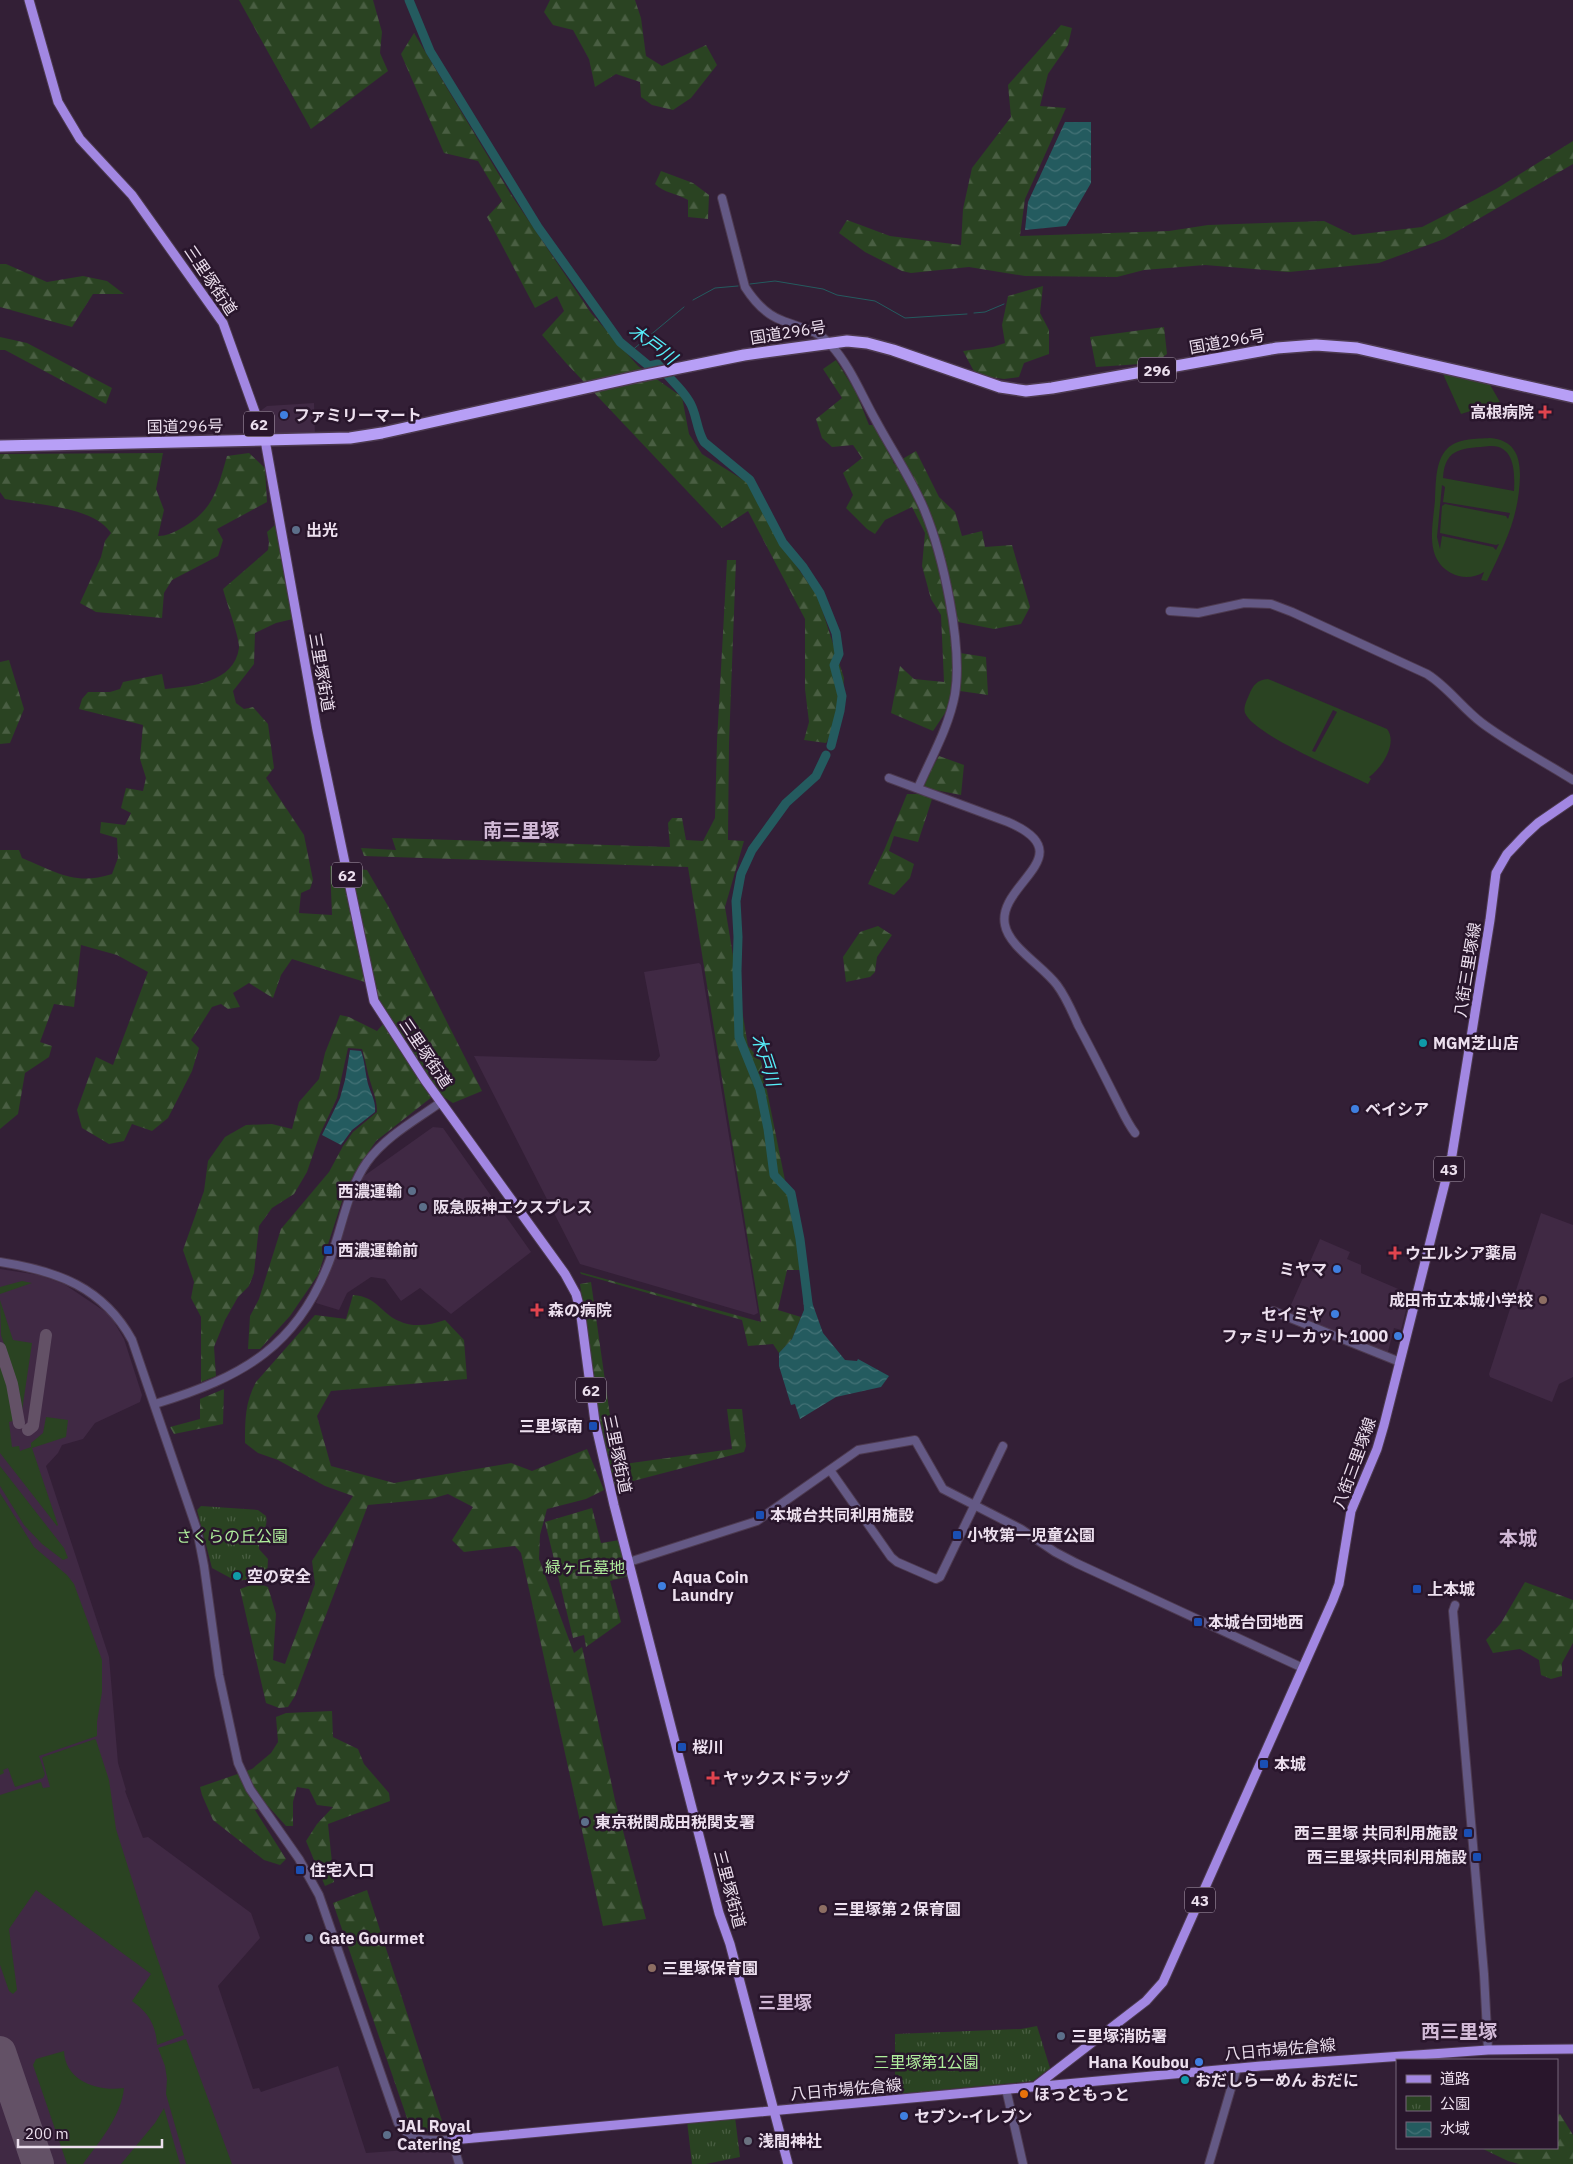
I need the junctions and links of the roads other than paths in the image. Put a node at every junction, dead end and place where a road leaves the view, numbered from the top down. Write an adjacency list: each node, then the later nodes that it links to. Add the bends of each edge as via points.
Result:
1 (29, 0): 5 (main road, 三里塚街道 / 62, via 58,102 80,139 132,195 223,323)
2 (722, 198): 3 (street, via 745,287 752,297 768,313 816,332)
3 (829, 343): 4 (highway, 国道296号 / 296, via 847,340 867,342 990,384 1026,390 1284,347 1343,346); 5 (highway, 国道296号 / 296, via 744,355 382,433 319,440); 10 (street, via 854,379 923,508 934,537 951,610 956,648 955,692 947,721)
4 (1573, 397)
5 (265, 440): 6 (highway, 国道296号 / 296); 12 (main road, 三里塚街道 / 62, via 317,730 371,991 379,1009)
6 (0, 446)
7 (1170, 611): 9 (street, via 1198,613 1254,602 1282,607 1427,674 1487,726)
8 (890, 778): 10 (street)
9 (1573, 780)
10 (918, 788): 13 (street, via 1023,828 1034,838 1038,861 1007,902 1005,926 1014,942 1061,991)
11 (1573, 799): 16 (main road, 八街三里塚線 / 43, via 1524,836 1496,873 1452,1155)
12 (441, 1102): 17 (street, via 389,1139 368,1161 351,1193 316,1292 283,1337 261,1357 232,1376); 21 (main road, 三里塚街道 / 62, via 565,1274 576,1294 595,1422)
13 (1135, 1133)
14 (0, 1262): 17 (street, via 61,1277 88,1290 109,1307 132,1340)
15 (1273, 1311): 16 (street)
16 (1400, 1362): 23 (main road, 八街三里塚線 / 43, via 1377,1449 1351,1511 1337,1591)
17 (155, 1404): 30 (street, via 197,1530 218,1668 238,1763 250,1789 299,1859 319,1895 398,2124 415,2138)
18 (1002, 1446): 20 (street)
19 (830, 1470): 20 (street, via 858,1450 915,1440 939,1486); 20 (street, via 891,1557 934,1579 940,1577); 21 (street, via 757,1521)
20 (974, 1506): 23 (street, via 1022,1529 1076,1563)
21 (629, 1562): 29 (main road, 三里塚街道 / 62)
22 (1455, 1605): 25 (street)
23 (1303, 1668): 27 (main road, 八街三里塚線 / 43, via 1160,1987)
24 (1573, 2049): 25 (main road, 八日市場佐倉線)
25 (1488, 2050): 26 (main road, 八日市場佐倉線)
26 (1237, 2068): 27 (main road, 八日市場佐倉線); 34 (street)
27 (1037, 2085): 28 (main road, 八日市場佐倉線)
28 (1006, 2089): 29 (main road, 八日市場佐倉線); 33 (street)
29 (773, 2111): 30 (main road, 八日市場佐倉線); 32 (main road, 三里塚街道 / 62)
30 (452, 2140): 31 (street)
31 (459, 2164)
32 (788, 2164)
33 (1023, 2164)
34 (1209, 2164)

